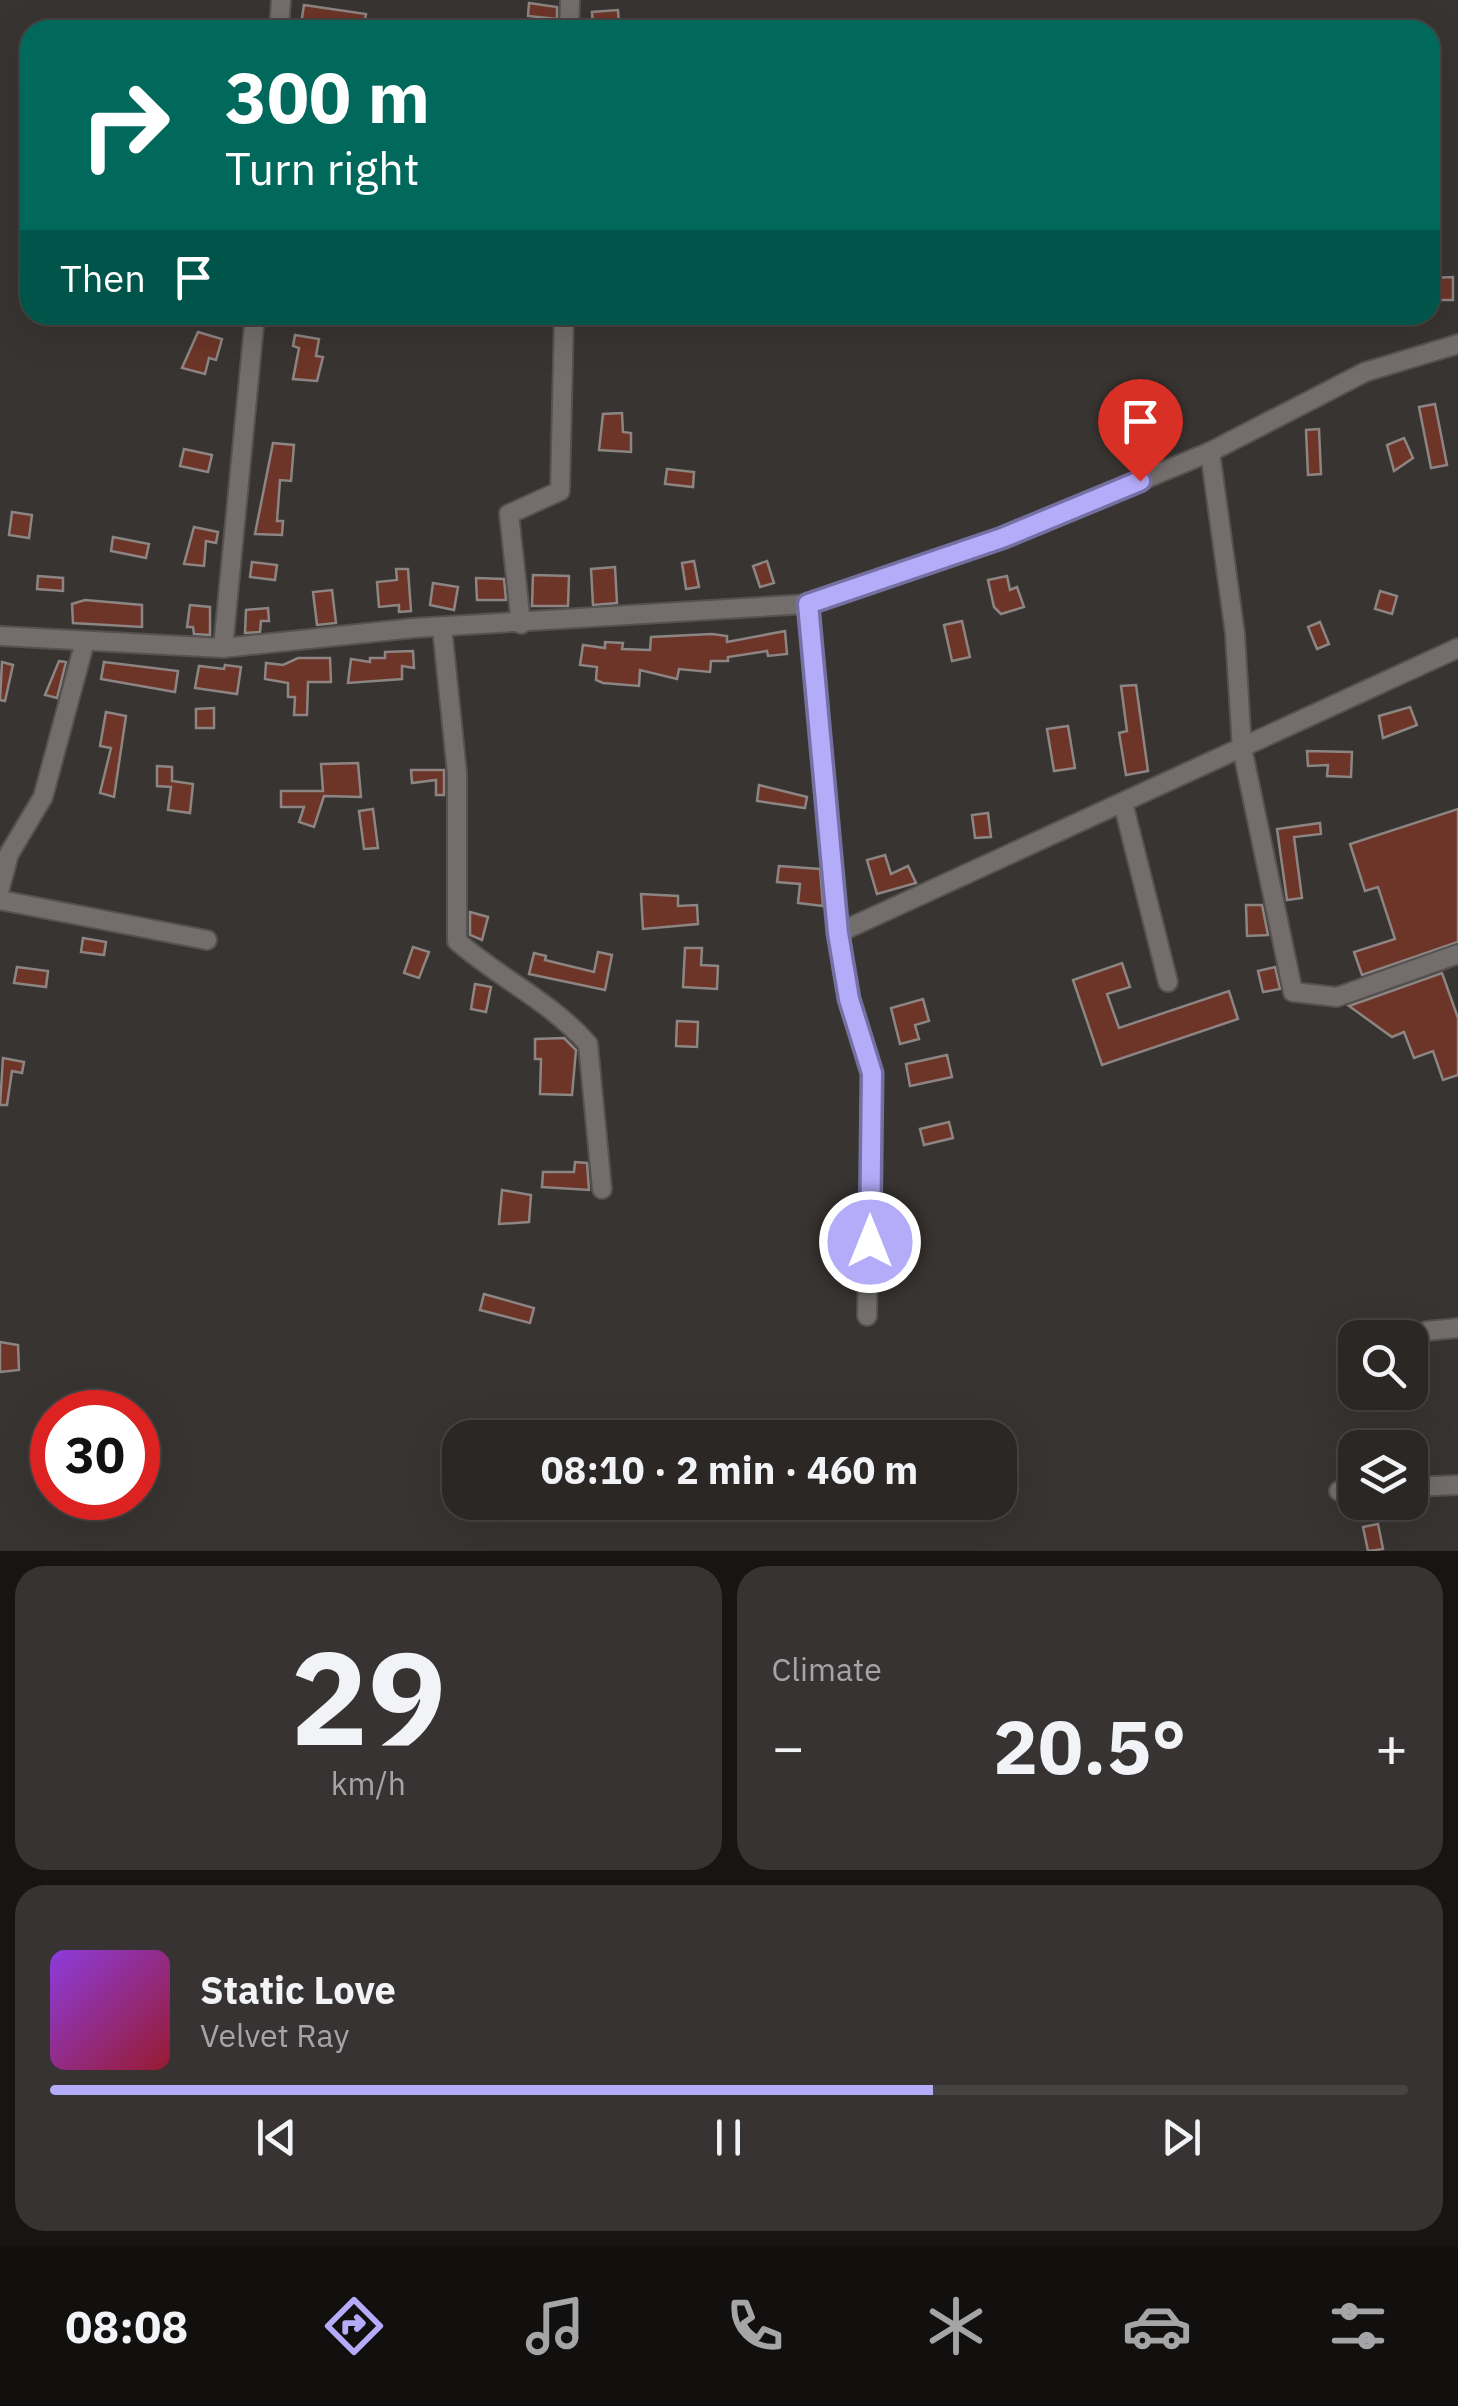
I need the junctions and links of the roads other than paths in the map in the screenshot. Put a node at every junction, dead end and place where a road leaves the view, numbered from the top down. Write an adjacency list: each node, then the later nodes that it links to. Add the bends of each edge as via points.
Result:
1 (254, 325): 10 (street)
2 (564, 325): 6 (street, via 560,491 509,514)
3 (1458, 344): 4 (street, via 1366,372)
4 (1210, 452): 5 (street, via 1002,538); 12 (street, via 1235,634)
5 (808, 604): 6 (street); 16 (street)
6 (521, 624): 7 (street)
7 (442, 627): 10 (street); 20 (street, via 457,773 456,941 542,1000 588,1044)
8 (0, 636): 9 (street)
9 (84, 641): 10 (street); 14 (street, via 43,797 9,854)
10 (223, 648)
11 (1458, 648): 12 (street)
12 (1242, 748): 13 (street); 18 (street, via 1293,992 1337,998)
13 (1122, 802): 16 (street); 19 (street)
14 (0, 888)
15 (0, 900): 17 (street)
16 (838, 933): 21 (street, via 872,1073)
17 (207, 940)
18 (1458, 954)
19 (1168, 982)
20 (602, 1189)
21 (867, 1316)
22 (1458, 1328): 23 (street)
23 (1428, 1330)
24 (1458, 1485): 25 (street)
25 (1428, 1487)

